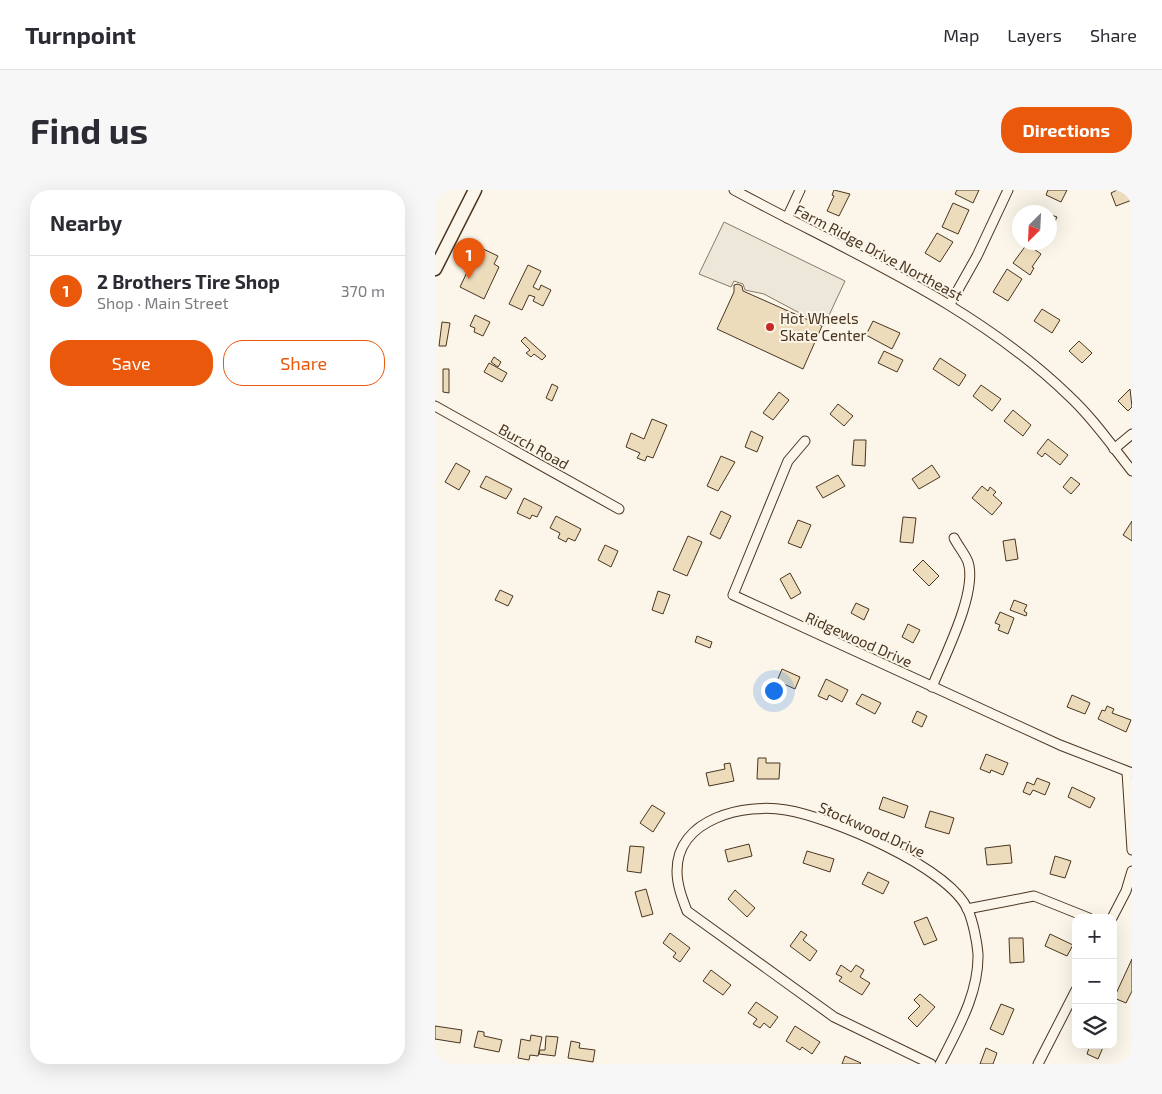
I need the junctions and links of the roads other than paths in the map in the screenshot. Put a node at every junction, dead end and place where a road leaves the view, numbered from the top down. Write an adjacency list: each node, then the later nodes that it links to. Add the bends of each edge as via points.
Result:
1 (475, 190): 6 (main road)
2 (734, 190): 5 (street, Farm Ridge Drive Northeast)
3 (800, 190): 5 (street)
4 (1008, 190): 7 (street)
5 (787, 218): 7 (street, Farm Ridge Drive Northeast)
6 (435, 269)
7 (950, 304): 11 (street, Farm Ridge Drive Northeast, via 1040,369 1071,397)
8 (435, 406): 13 (street, Burch Road)
9 (1132, 434): 11 (street)
10 (805, 441): 15 (street, Ridgewood Drive, via 788,461 733,595)
11 (1114, 449): 12 (street, Farm Ridge Drive Northeast)
12 (1132, 471)
13 (619, 509)
14 (954, 538): 15 (street, via 968,561 967,598)
15 (932, 687): 16 (street, Ridgewood Drive)
16 (1129, 773): 17 (street)
17 (1132, 850)
18 (1132, 871): 21 (street)
19 (967, 909): 20 (street, via 1034,896); 23 (street, Stockwood Drive, via 951,888 914,860 815,816 785,810 731,812 710,820 690,837 681,852 677,870 679,890 687,910 834,1017); 24 (street, Stockwood Drive, via 978,952 977,975 965,1012)
20 (1079, 914)
21 (1114, 914)
22 (1072, 998): 25 (street)
23 (931, 1064)
24 (940, 1064)
25 (1039, 1064)

